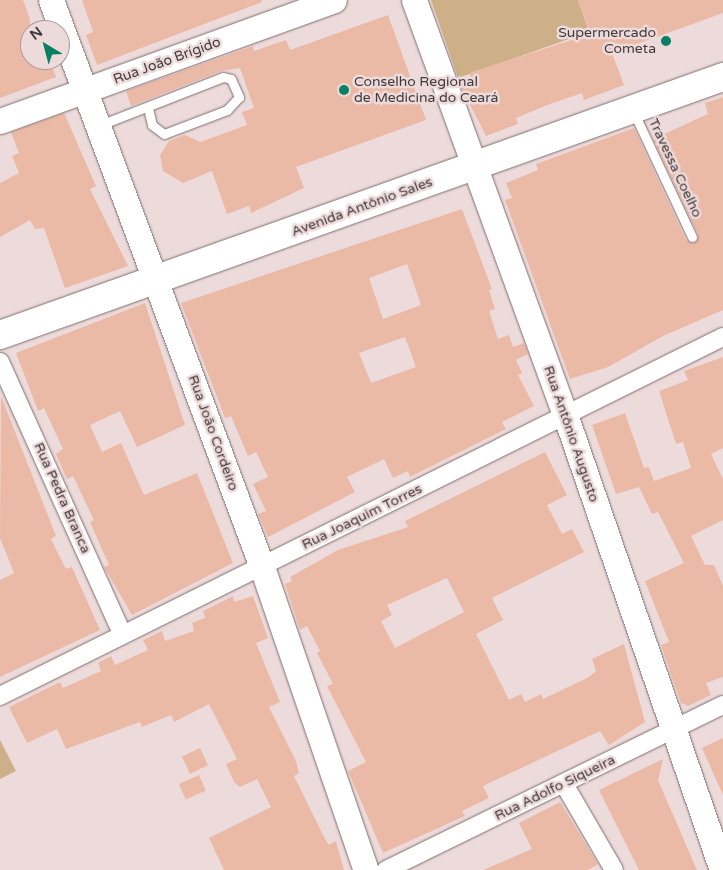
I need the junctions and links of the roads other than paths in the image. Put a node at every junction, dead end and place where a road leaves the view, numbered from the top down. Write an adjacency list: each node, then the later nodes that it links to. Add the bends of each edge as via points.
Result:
1 (51, 0): 5 (street, Rua João Cordeiro)
2 (334, 0): 5 (street, Rua João Brígido)
3 (414, 0): 10 (street, Rua Antônio Augusto)
4 (723, 77): 7 (main road, Avenida Antônio Sales)
5 (84, 91): 8 (street, Rua João Brígido); 9 (street, Rua João Cordeiro)
6 (148, 107): 6 (lane, via 223,77 231,79 239,96 227,110 164,134 152,125); 9 (lane)
7 (632, 110): 10 (main road, Avenida Antônio Sales); 11 (lane, Travessa Coelho)
8 (0, 121)
9 (97, 126): 12 (street, Rua João Cordeiro)
10 (473, 166): 12 (main road, Avenida Antônio Sales); 16 (street, Rua Antônio Augusto)
11 (692, 237)
12 (156, 281): 13 (main road, Avenida Antônio Sales); 17 (street, Rua João Cordeiro)
13 (0, 335)
14 (723, 337): 16 (street, Rua Joaquim Torres)
15 (0, 362): 18 (street, Rua Pedra Branca)
16 (566, 417): 17 (street, Rua Joaquim Torres); 21 (street, Rua Antônio Augusto)
17 (262, 567): 18 (street, Rua Joaquim Torres); 23 (street, Rua João Cordeiro)
18 (122, 634): 19 (street, Rua Joaquim Torres)
19 (0, 696)
20 (723, 705): 21 (street, Rua Adolfo Siqueira)
21 (672, 731): 22 (street, Rua Adolfo Siqueira); 26 (street, Rua Antônio Augusto)
22 (564, 784): 24 (street, Rua Adolfo Siqueira); 25 (street)
23 (366, 870)
24 (386, 870)
25 (614, 870)
26 (722, 870)

